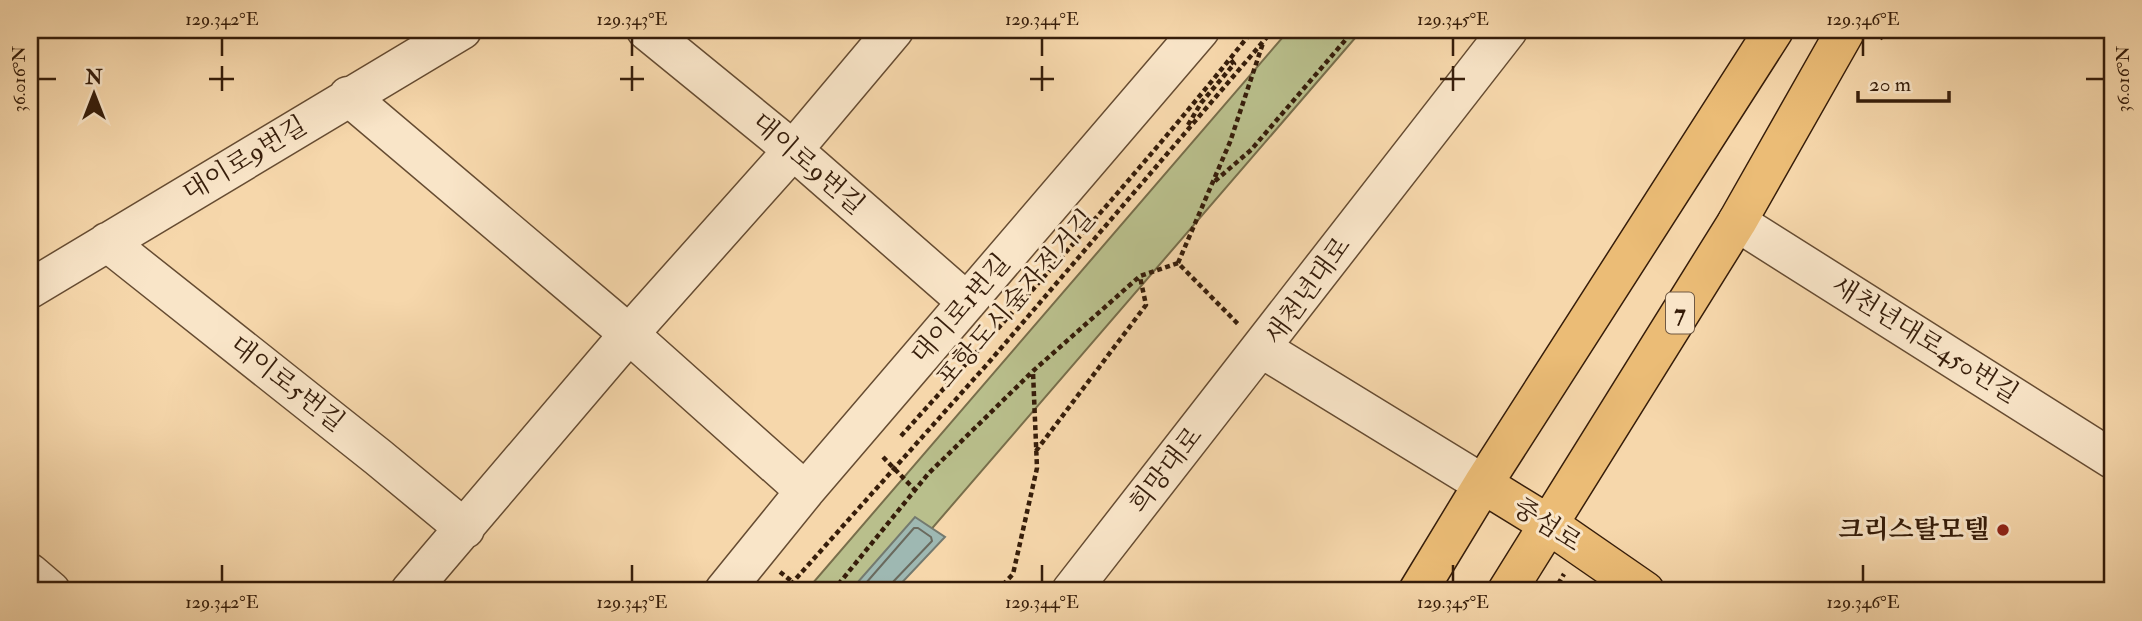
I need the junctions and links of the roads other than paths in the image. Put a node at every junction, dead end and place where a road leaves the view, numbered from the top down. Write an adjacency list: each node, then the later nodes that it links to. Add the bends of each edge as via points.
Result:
1 (462, 30): 8 (street, 대이로9번길)
2 (646, 30): 9 (street, 대이로9번길)
3 (894, 30): 9 (street)
4 (1200, 30): 13 (street, 대이로1번길)
5 (1507, 30): 15 (street, 새천년대로)
6 (1774, 30): 17 (main road)
7 (1846, 30): 10 (main road, 7)
8 (348, 96): 11 (street, 대이로9번길); 14 (street)
9 (793, 150): 13 (street, 대이로9번길); 14 (street)
10 (1737, 222): 16 (street, 새천년대로450번길); 19 (main road, 7)
11 (107, 242): 12 (street, 대이로9번길); 20 (street, 대이로5번길)
12 (30, 289)
13 (967, 302): 18 (street, 대이로1번길)
14 (629, 334): 18 (street); 20 (street)
15 (1261, 348): 17 (street, 새천년대로); 25 (street, 희망대로)
16 (2112, 459)
17 (1483, 484): 19 (main road, 중섬로); 26 (main road)
18 (806, 491): 24 (street, 대이로1번길)
19 (1548, 524): 27 (main road, 7); 28 (main road, 중섬로)
20 (464, 529): 23 (street)
21 (30, 573): 22 (street)
22 (51, 591)
23 (410, 591)
24 (724, 591)
25 (1071, 591)
26 (1418, 591)
27 (1507, 591)
28 (1644, 591)

